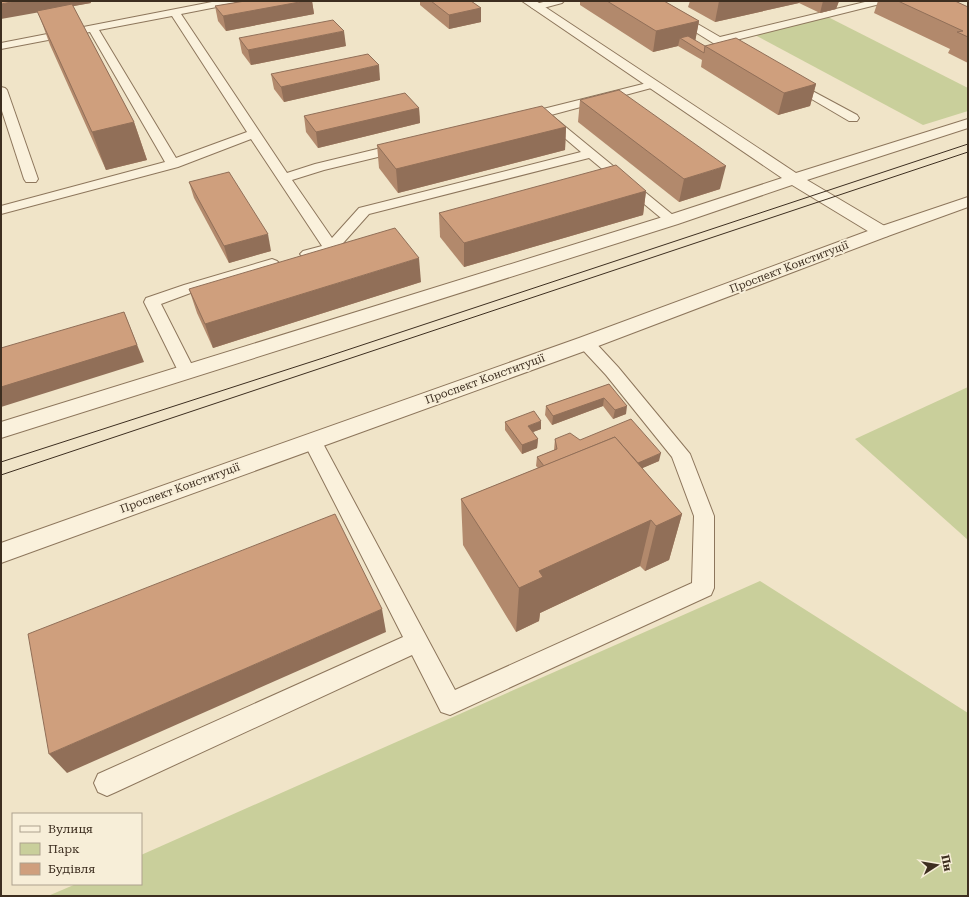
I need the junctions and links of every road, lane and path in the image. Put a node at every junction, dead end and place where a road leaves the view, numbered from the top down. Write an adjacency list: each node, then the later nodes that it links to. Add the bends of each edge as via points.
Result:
1 (165, 1): 7 (lane)
2 (232, 1): 7 (lane)
3 (559, 1): 6 (lane)
4 (651, 1): 9 (lane)
5 (881, 1): 9 (lane)
6 (532, 4): 13 (street)
7 (175, 12): 8 (lane); 19 (lane)
8 (93, 28): 10 (lane); 22 (lane)
9 (717, 41): 11 (lane)
10 (1, 46)
11 (749, 59)
12 (782, 78): 16 (lane)
13 (651, 84): 15 (lane); 25 (street)
14 (1, 90): 24 (lane)
15 (541, 113): 17 (lane); 21 (lane)
16 (853, 118)
17 (511, 120)
18 (968, 123): 25 (street)
19 (254, 134): 22 (lane); 23 (lane)
20 (411, 144): 23 (lane)
21 (590, 154): 28 (lane); 30 (lane, via 364,211)
22 (174, 164): 27 (lane)
23 (284, 178): 30 (lane)
24 (31, 179)
25 (794, 179): 28 (street); 29 (street)
26 (968, 202): 29 (street, Проспект Конституції)
27 (1, 210)
28 (672, 220): 32 (street)
29 (882, 232): 31 (street, Проспект Конституції)
30 (331, 248): 32 (lane, via 190,288 152,302)
31 (586, 343): 34 (street, Проспект Конституції); 36 (lane, via 680,454 704,516 703,588 450,704)
32 (186, 371): 33 (street)
33 (1, 430)
34 (312, 440): 35 (street, Проспект Конституції); 36 (lane)
35 (1, 553)
36 (418, 641): 37 (lane)
37 (107, 783)

